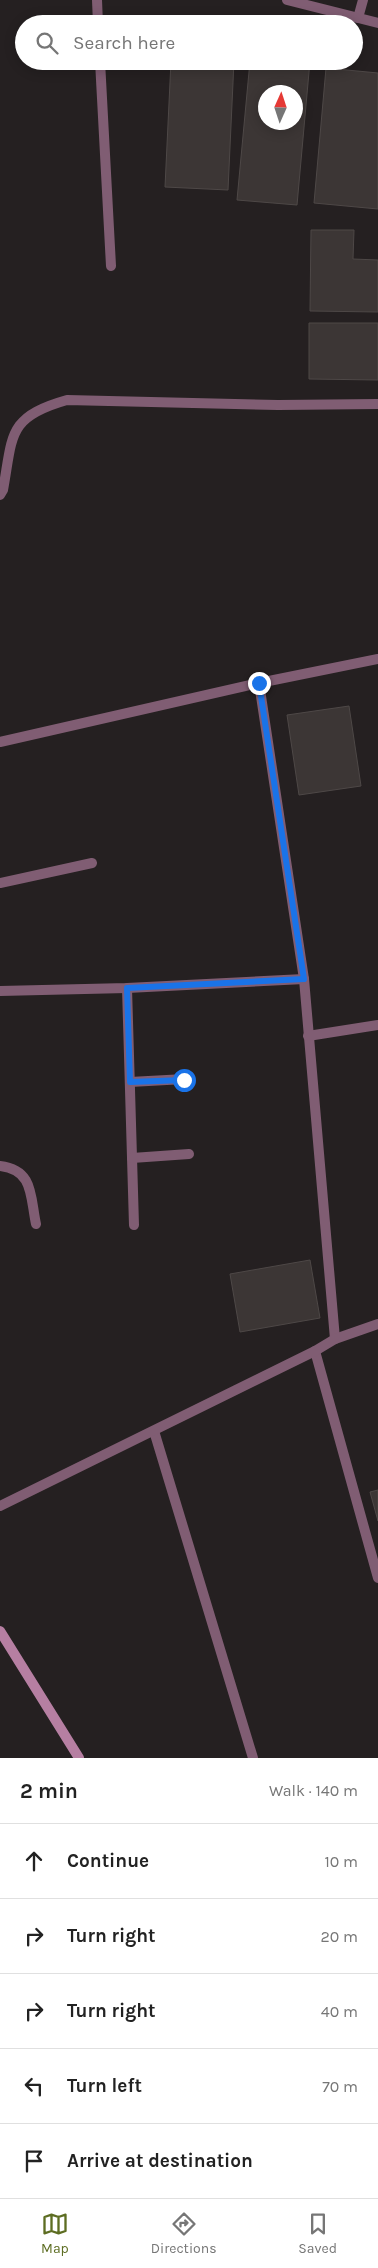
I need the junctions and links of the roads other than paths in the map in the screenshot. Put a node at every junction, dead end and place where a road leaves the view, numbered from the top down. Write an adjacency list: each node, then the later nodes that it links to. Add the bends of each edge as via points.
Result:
1 (97, 0): 4 (street)
2 (287, 0): 5 (street)
3 (363, 0): 6 (street)
4 (98, 15)
5 (346, 15)
6 (359, 15)
7 (363, 19): 8 (street)
8 (378, 23)
9 (100, 70): 10 (street)
10 (111, 266)
11 (378, 404): 12 (street, via 67,400 44,406 26,418 13,434)
12 (0, 495)
13 (378, 659): 14 (street)
14 (259, 683): 15 (street); 18 (street)
15 (0, 742)
16 (92, 863): 17 (street)
17 (0, 883)
18 (304, 979): 19 (street); 22 (street)
19 (127, 988): 20 (street); 24 (street)
20 (0, 991)
21 (378, 1025): 22 (street)
22 (308, 1036): 31 (street)
23 (184, 1080): 24 (street)
24 (130, 1082): 26 (street)
25 (188, 1154): 26 (street)
26 (132, 1158): 29 (street)
27 (0, 1166): 28 (street, via 20,1172 26,1178)
28 (36, 1224)
29 (134, 1224)
30 (378, 1324): 31 (street)
31 (335, 1339): 32 (street)
32 (315, 1351): 33 (street); 35 (street)
33 (154, 1431): 34 (street); 38 (street)
34 (0, 1506)
35 (378, 1578)
36 (0, 1631): 37 (main road)
37 (79, 1758)
38 (253, 1758)

